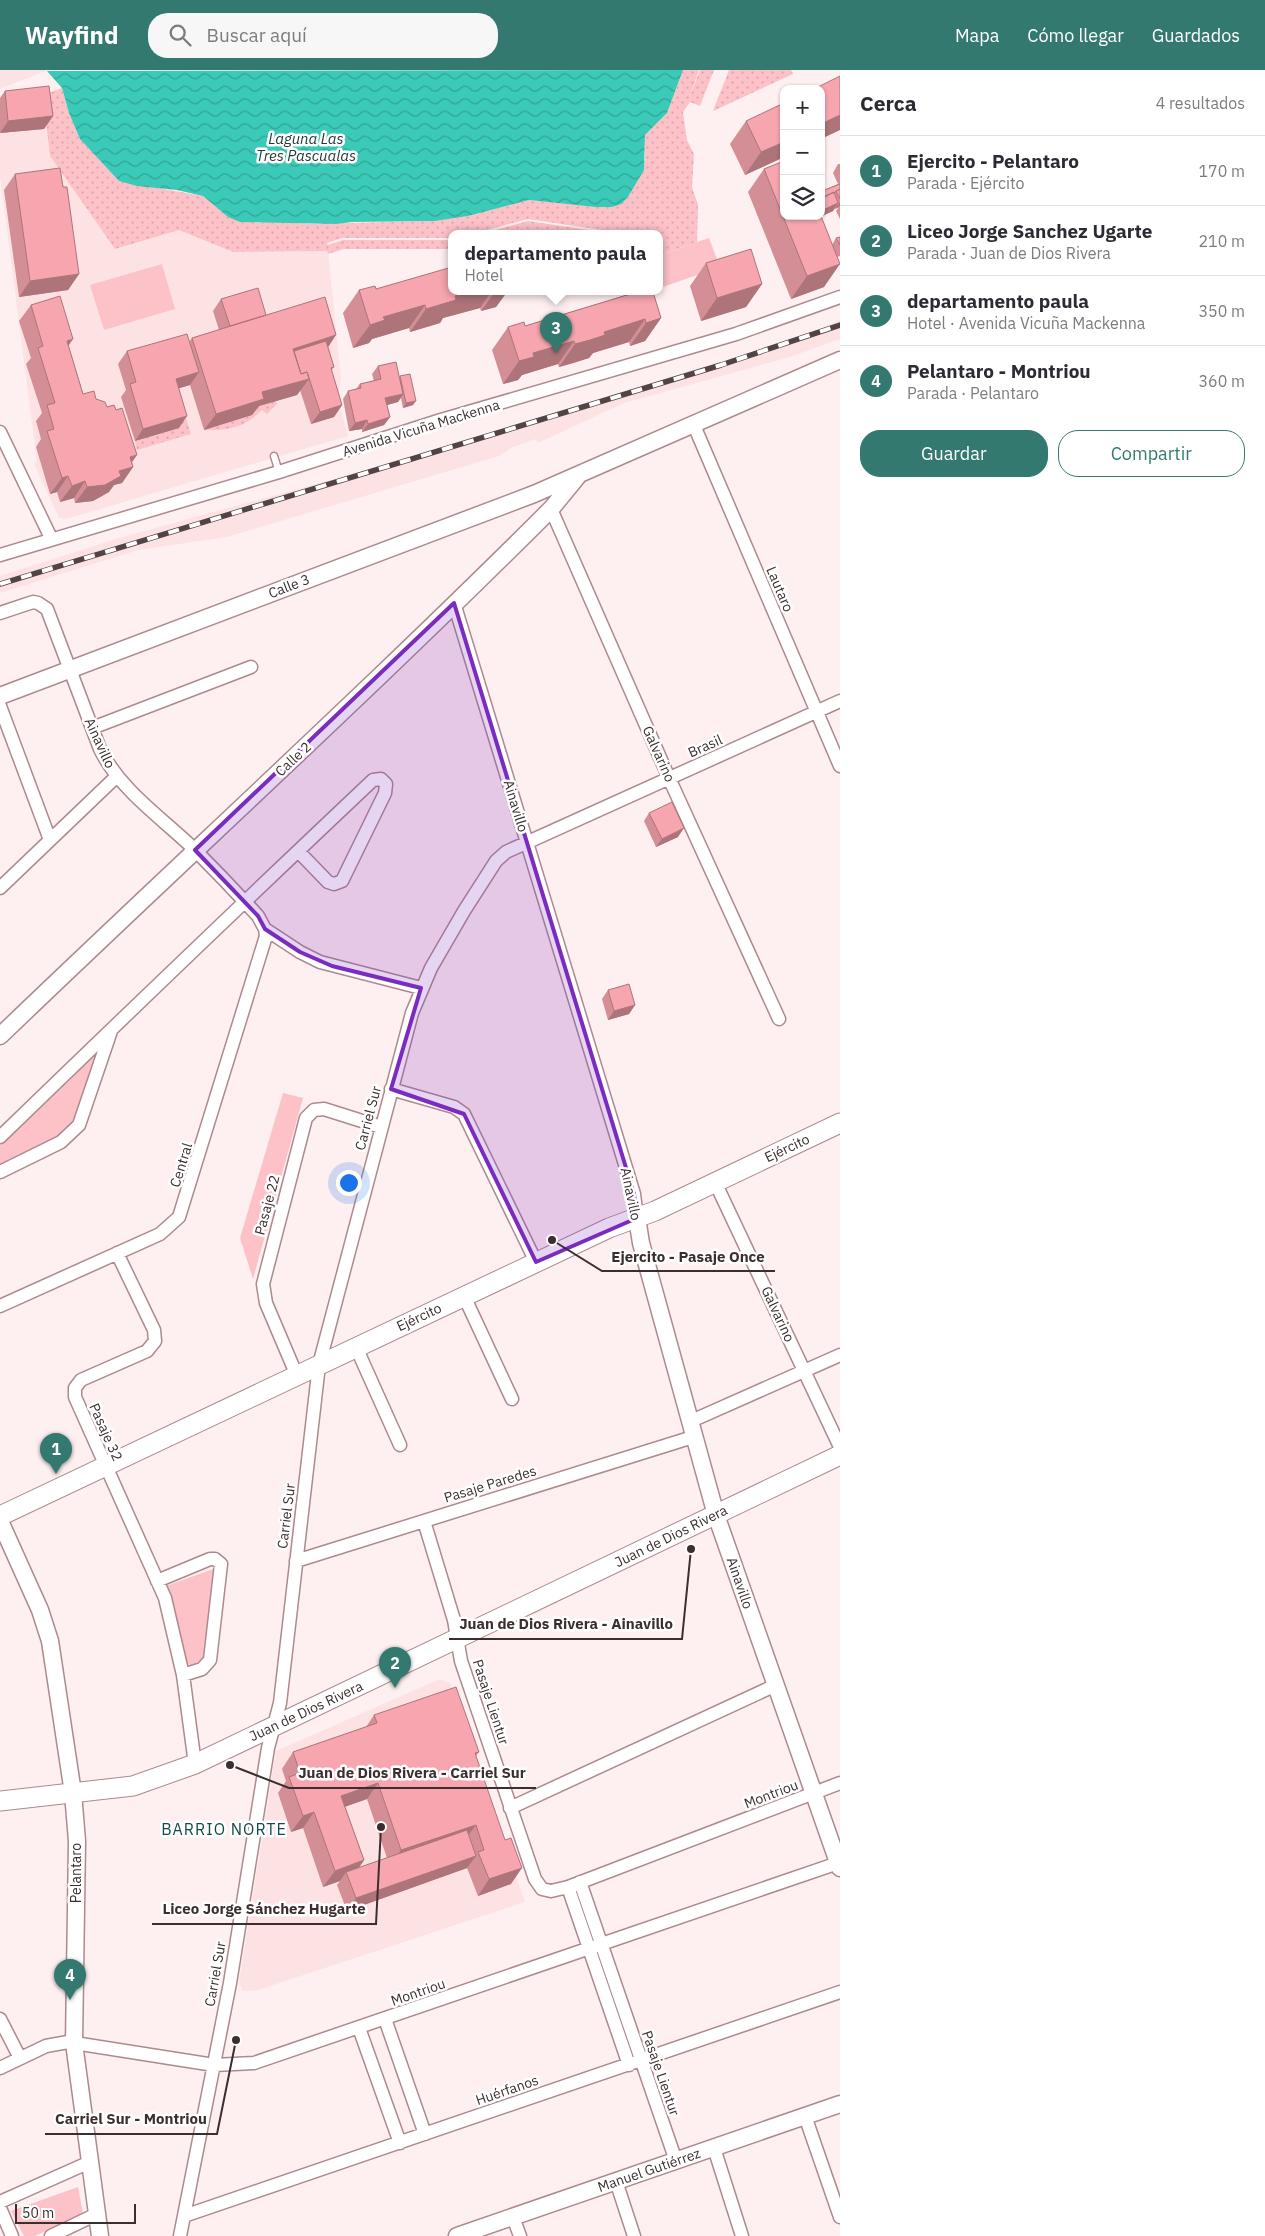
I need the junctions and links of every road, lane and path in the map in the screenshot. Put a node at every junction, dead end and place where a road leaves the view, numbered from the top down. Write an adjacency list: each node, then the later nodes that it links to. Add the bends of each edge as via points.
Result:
1 (840, 297): 6 (street, Avenida Vicuña Mackenna, via 759,327 441,420)
2 (840, 360): 3 (street)
3 (693, 423): 7 (street); 19 (street, Lautaro)
4 (0, 432): 10 (street)
5 (274, 456): 6 (lane)
6 (279, 472): 10 (street, Avenida Vicuña Mackenna)
7 (578, 475): 8 (street, Calle 3); 9 (street, Calle 2)
8 (534, 494): 9 (street, Galvarino); 14 (street, Calle 3)
9 (551, 509): 12 (street, Calle 2); 23 (street, Galvarino)
10 (51, 538): 11 (street, Avenida Vicuña Mackenna)
11 (0, 554)
12 (454, 603): 25 (street, Ainavillo); 26 (street, Calle 2, via 316,738)
13 (0, 613): 14 (street, Ainavillo, via 33,602 43,605 50,614)
14 (70, 668): 16 (street, Calle 3); 20 (street, Ainavillo)
15 (251, 668): 20 (street)
16 (0, 696)
17 (840, 701): 19 (street, Brasil)
18 (0, 706): 24 (street)
19 (817, 712): 21 (street, Lautaro); 23 (street, Brasil)
20 (92, 728): 22 (street, Ainavillo, via 104,758)
21 (840, 766)
22 (117, 776): 24 (street); 26 (street, Ainavillo)
23 (669, 778): 25 (street, Brasil); 32 (street, Galvarino)
24 (50, 840): 28 (street)
25 (527, 842): 31 (street, Carriel Sur, via 506,852 496,862); 41 (street, Ainavillo, via 634,1194)
26 (194, 850): 29 (street, Ainavillo); 34 (street, Calle 2)
27 (298, 851): 27 (street, via 328,882 342,881 386,790 383,780 373,780); 29 (street)
28 (0, 888)
29 (245, 902): 30 (street, Ainavillo); 33 (street)
30 (265, 928): 31 (street, Ainavillo, via 320,962); 42 (street, Central, via 264,944 183,1210 168,1229)
31 (421, 988): 35 (street, Carriel Sur)
32 (779, 1019)
33 (112, 1028): 38 (street); 39 (street, via 80,1125 61,1142)
34 (0, 1036)
35 (391, 1089): 37 (street, Carriel Sur); 43 (street, via 454,1108 468,1118)
36 (840, 1123): 40 (main road, Ejército)
37 (381, 1127): 48 (street, Carriel Sur); 50 (street, Pasaje 22, via 319,1109 309,1113 304,1124 263,1284 266,1302)
38 (0, 1137)
39 (0, 1172)
40 (715, 1182): 41 (main road, Ejército); 49 (street, Galvarino)
41 (637, 1218): 43 (main road, Ejército); 52 (street, Ainavillo, via 641,1244)
42 (118, 1253): 45 (street, Central); 56 (street, Pasaje 32, via 156,1336 151,1349 84,1378 75,1388 76,1401)
43 (536, 1262): 44 (main road, Ejército)
44 (464, 1296): 46 (main road, Ejército); 51 (street)
45 (0, 1306)
46 (356, 1347): 48 (main road, Ejército); 53 (street)
47 (840, 1355): 49 (street, Pasaje Paredes)
48 (319, 1365): 50 (main road, Ejército); 61 (street, Carriel Sur)
49 (804, 1370): 52 (street, Pasaje Paredes); 54 (street, Galvarino)
50 (297, 1376): 56 (main road, Ejército)
51 (512, 1399)
52 (691, 1429): 57 (street, Ainavillo); 60 (street, Pasaje Paredes)
53 (400, 1445)
54 (840, 1447)
55 (840, 1455): 57 (main road, Juan de Dios Rivera)
56 (105, 1466): 58 (main road, Ejército); 62 (street, Pasaje 32)
57 (716, 1515): 63 (main road, Juan de Dios Rivera); 65 (street, Ainavillo)
58 (0, 1516)
59 (0, 1521): 69 (street, Pelantaro, via 40,1610 50,1641)
60 (424, 1521): 61 (street, Pasaje Paredes); 63 (street, Pasaje Lientur)
61 (296, 1561): 66 (street, Carriel Sur, via 280,1703)
62 (157, 1581): 64 (street, Pasaje 32, via 169,1613); 64 (street, via 210,1559 221,1564 210,1660 202,1669)
63 (457, 1640): 66 (main road, Juan de Dios Rivera); 72 (street, Pasaje Lientur, via 461,1662)
64 (183, 1675): 67 (street, Pasaje 32)
65 (776, 1685): 70 (street, Ainavillo); 72 (street)
66 (273, 1727): 67 (main road, Juan de Dios Rivera); 84 (street, Carriel Sur)
67 (195, 1764): 69 (main road, Juan de Dios Rivera, via 133,1786)
68 (840, 1783): 70 (street, Montriou)
69 (73, 1793): 71 (main road, Juan de Dios Rivera); 81 (street, Pelantaro, via 77,1841)
70 (814, 1794): 73 (street, Ainavillo); 74 (street, Montriou)
71 (0, 1801)
72 (510, 1808): 75 (street, Pasaje Lientur, via 535,1880)
73 (839, 1865): 76 (street, Montriou)
74 (574, 1884): 75 (street, Montriou, via 551,1891); 76 (street, Pasaje Lientur)
75 (542, 1889)
76 (595, 1946): 79 (street, Montriou); 83 (street, Pasaje Lientur)
77 (840, 1992): 83 (street, Huérfanos)
78 (0, 2019): 82 (street)
79 (385, 2019): 80 (street, Montriou); 88 (street)
80 (360, 2028): 84 (street, Montriou, via 261,2061); 89 (street)
81 (74, 2043): 82 (street, Montriou, via 46,2046); 84 (street, Montriou); 92 (street, Pelantaro)
82 (20, 2058): 85 (street, Montriou)
83 (635, 2062): 88 (street, Huérfanos); 91 (street, Pasaje Lientur)
84 (214, 2065): 97 (street, Carriel Sur)
85 (0, 2068)
86 (840, 2104): 87 (street, Manuel Gutiérrez)
87 (805, 2116): 90 (street, Manuel Gutiérrez); 99 (street)
88 (425, 2134): 89 (street, Huérfanos)
89 (400, 2143): 97 (street, Huérfanos)
90 (714, 2148): 91 (street, Manuel Gutiérrez); 107 (street)
91 (676, 2161): 93 (street, Manuel Gutiérrez)
92 (90, 2162): 94 (street); 96 (street, Pelantaro)
93 (616, 2181): 98 (street, Manuel Gutiérrez); 106 (street)
94 (0, 2202)
95 (0, 2208): 100 (street)
96 (97, 2214): 101 (street); 102 (street, Pelantaro)
97 (184, 2216): 103 (street, Carriel Sur)
98 (513, 2217): 104 (street, Manuel Gutiérrez); 105 (street)
99 (840, 2217)
100 (12, 2236)
101 (51, 2236)
102 (100, 2236)
103 (180, 2236)
104 (457, 2236)
105 (520, 2236)
106 (634, 2236)
107 (742, 2236)

